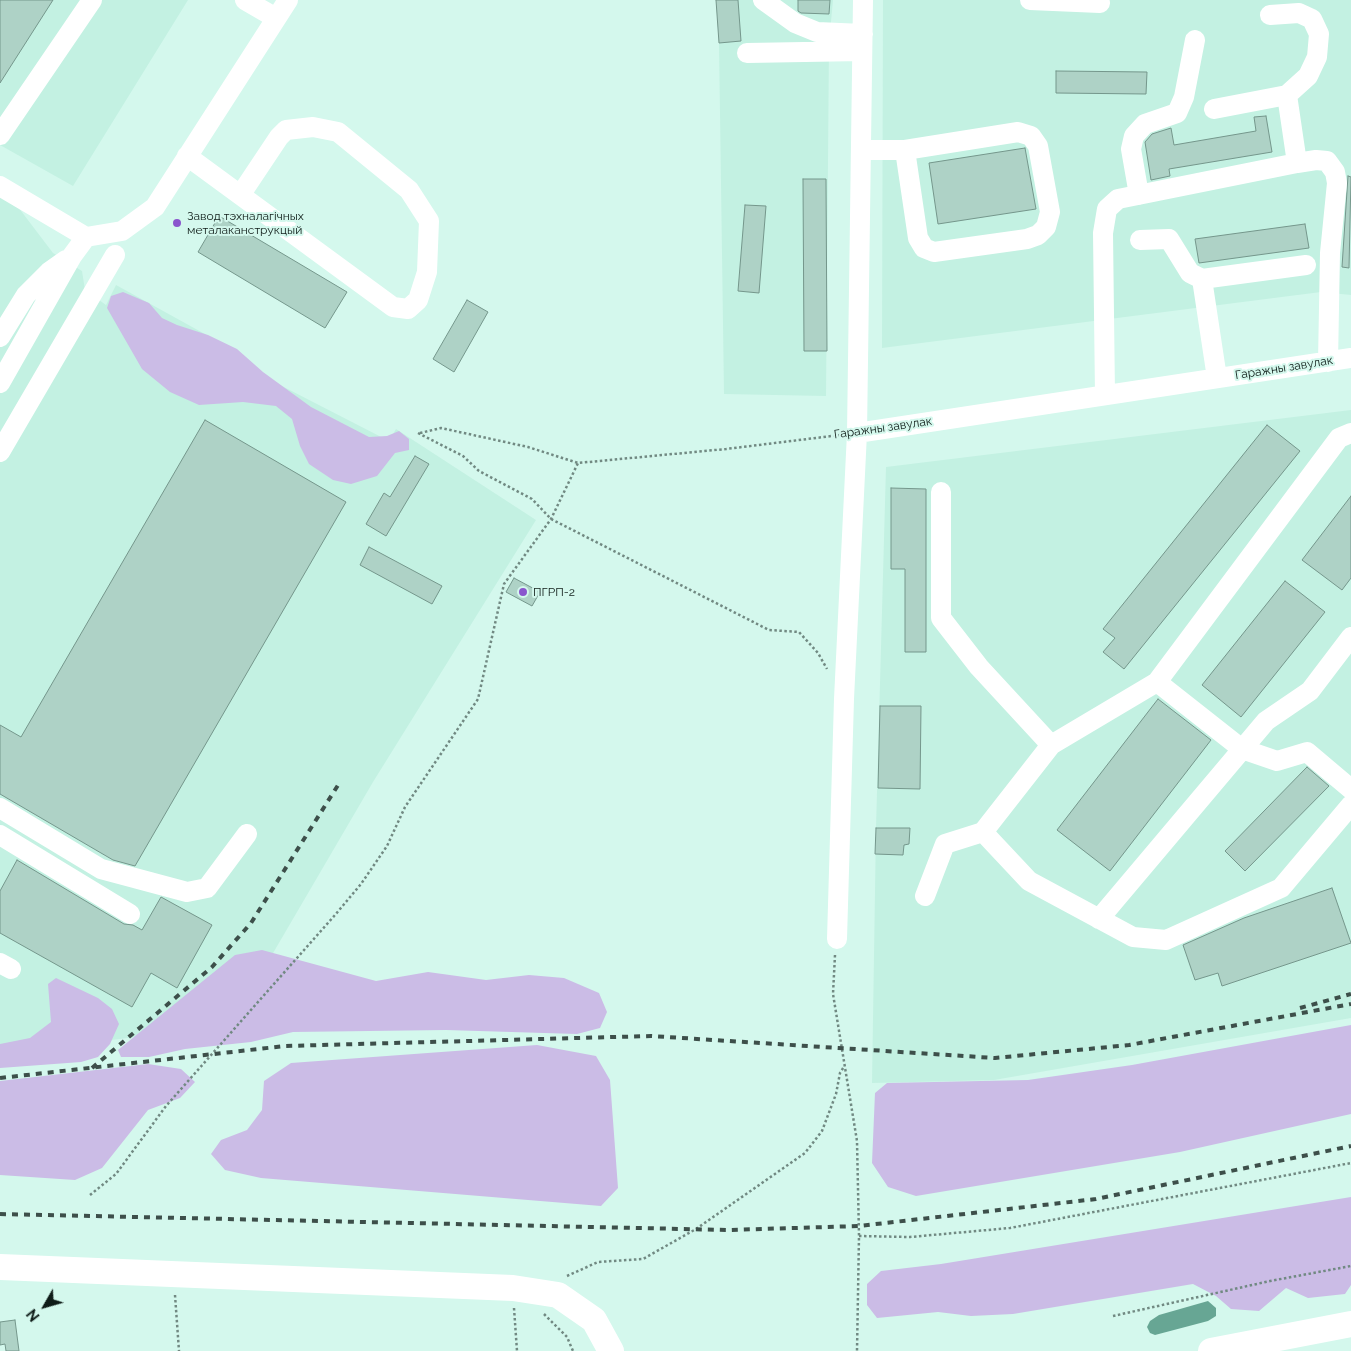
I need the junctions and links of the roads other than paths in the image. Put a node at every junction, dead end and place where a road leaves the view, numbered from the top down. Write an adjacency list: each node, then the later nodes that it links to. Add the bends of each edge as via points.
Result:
1 (92, 0): 15 (street)
2 (245, 0): 9 (street)
3 (288, 0): 9 (street)
4 (763, 0): 11 (street, via 795,23 817,32)
5 (863, 0): 11 (street)
6 (1030, 0): 7 (street)
7 (1100, 3)
8 (1270, 16): 13 (street, via 1299,13 1312,19 1319,34 1318,57 1308,76)
9 (276, 18): 18 (street)
10 (1195, 40): 22 (street, via 1184,97 1177,113 1145,124 1134,136 1131,149)
11 (862, 42): 12 (street); 16 (street)
12 (747, 54)
13 (1287, 95): 14 (street); 19 (street)
14 (1214, 108)
15 (0, 135)
16 (861, 150): 17 (street); 35 (street)
17 (905, 150): 17 (street, via 1018,132 1031,136 1038,146 1050,212 1046,227 1028,239 934,252 924,248 918,238)
18 (187, 156): 21 (street); 23 (street, via 155,207 122,230)
19 (1297, 163): 22 (street); 31 (street, via 1327,161 1335,172 1337,183 1330,253)
20 (0, 186): 23 (street)
21 (241, 194): 21 (street, via 393,307 408,308 418,300 427,272 429,221 409,190 338,132 313,127 286,130)
22 (1139, 195): 34 (street, via 1118,199 1107,209 1103,233)
23 (86, 238): 26 (street)
24 (1140, 240): 28 (street, via 1169,238 1190,273)
25 (115, 255): 37 (street)
26 (72, 256): 29 (street, via 49,272 26,295); 33 (street)
27 (1306, 265): 28 (street)
28 (1202, 279): 32 (street)
29 (0, 337)
30 (1351, 358): 31 (street, Гаражны завулак)
31 (1328, 362): 32 (street, Гаражны завулак)
32 (1217, 378): 34 (street, Гаражны завулак)
33 (0, 383)
34 (1105, 395): 35 (street, Гаражны завулак)
35 (857, 433): 52 (street)
36 (1351, 433): 40 (street, via 1339,438)
37 (0, 452)
38 (941, 492): 41 (street, via 941,618 980,667)
39 (1351, 637): 42 (street, via 1310,691 1266,721)
40 (1157, 682): 41 (street); 42 (street)
41 (1051, 745): 46 (street)
42 (1242, 749): 43 (street, via 1277,762 1307,752); 51 (street)
43 (1351, 789)
44 (1351, 805): 51 (street, via 1281,888 1166,940 1133,937)
45 (0, 808): 47 (street, via 101,869 188,892 207,888)
46 (983, 832): 49 (street, via 945,844); 51 (street, via 1029,881)
47 (247, 834)
48 (0, 835): 50 (street)
49 (925, 896)
50 (130, 914)
51 (1099, 918)
52 (836, 939)
53 (0, 1267): 55 (main road, via 522,1289 558,1295 594,1320)
54 (1351, 1324): 56 (main road)
55 (611, 1351)
56 (1211, 1351)

